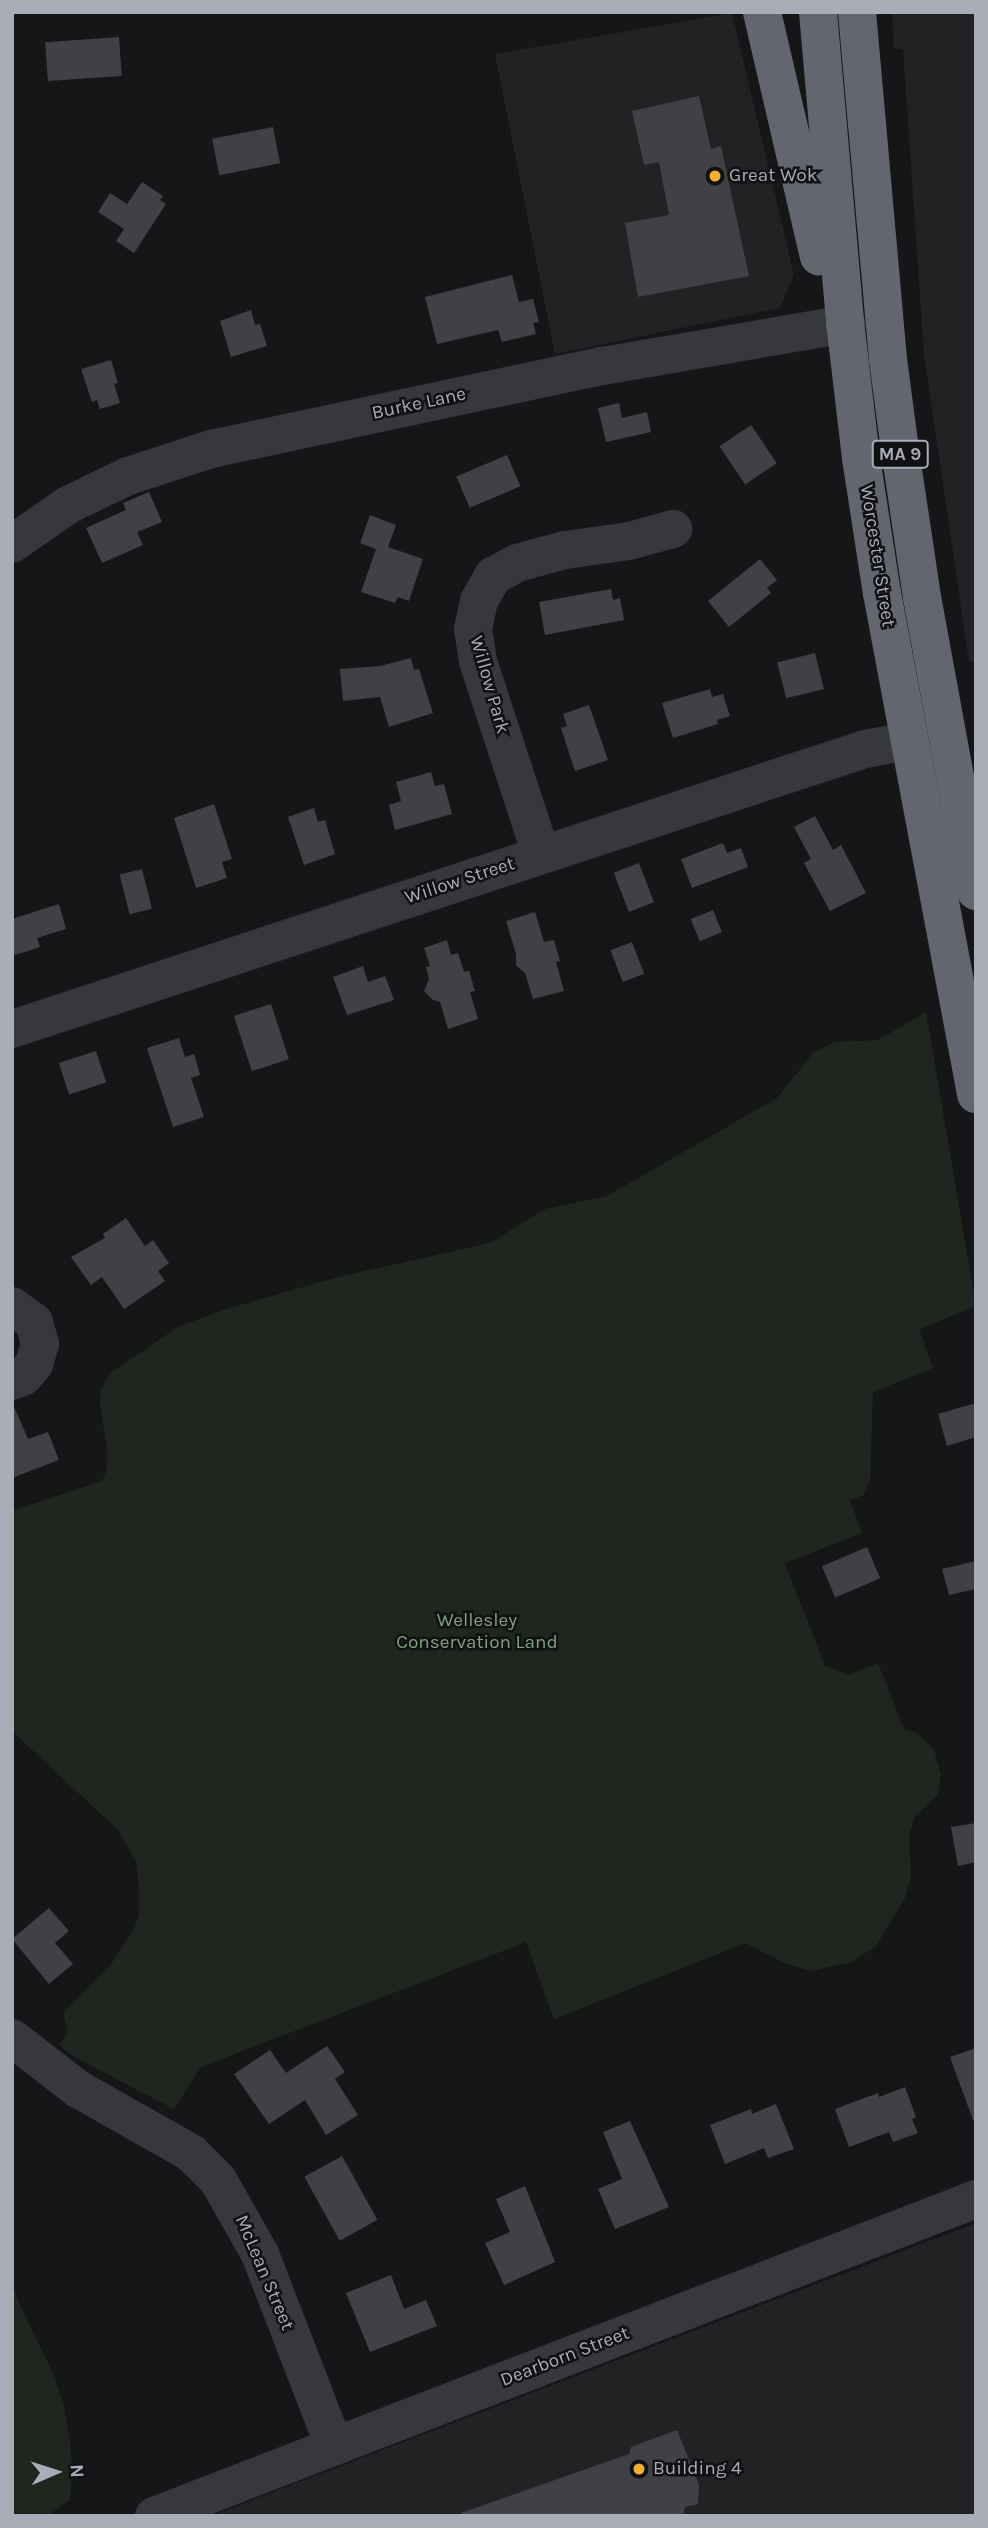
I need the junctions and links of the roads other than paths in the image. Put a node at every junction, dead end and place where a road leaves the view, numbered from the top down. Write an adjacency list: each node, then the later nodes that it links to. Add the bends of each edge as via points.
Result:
1 (762, 12): 4 (highway, via 817,251)
2 (818, 12): 4 (highway, Worcester Street / MA 9)
3 (856, 12): 9 (highway, Worcester Street / MA 9, via 897,429 922,597)
4 (846, 324): 6 (street, Burke Lane, via 603,366 201,452 153,466 92,493 46,518); 7 (highway, Worcester Street / MA 9, via 873,536)
5 (673, 529): 8 (street, Willow Park, via 517,563 494,576 479,601 473,629 478,661)
6 (12, 544)
7 (909, 741): 8 (street, Willow Street, via 865,749); 11 (highway, Worcester Street / MA 9)
8 (541, 854): 10 (street, Willow Street)
9 (976, 891)
10 (12, 1029)
11 (976, 1094)
12 (12, 1306): 13 (street, via 34,1322 40,1344 34,1364)
13 (12, 1381)
14 (12, 2038): 16 (street, McLean Street, via 78,2089 191,2153 218,2180 260,2254)
15 (976, 2199): 16 (street, Dearborn Street)
16 (334, 2446): 17 (street, Dearborn Street)
17 (154, 2516)

